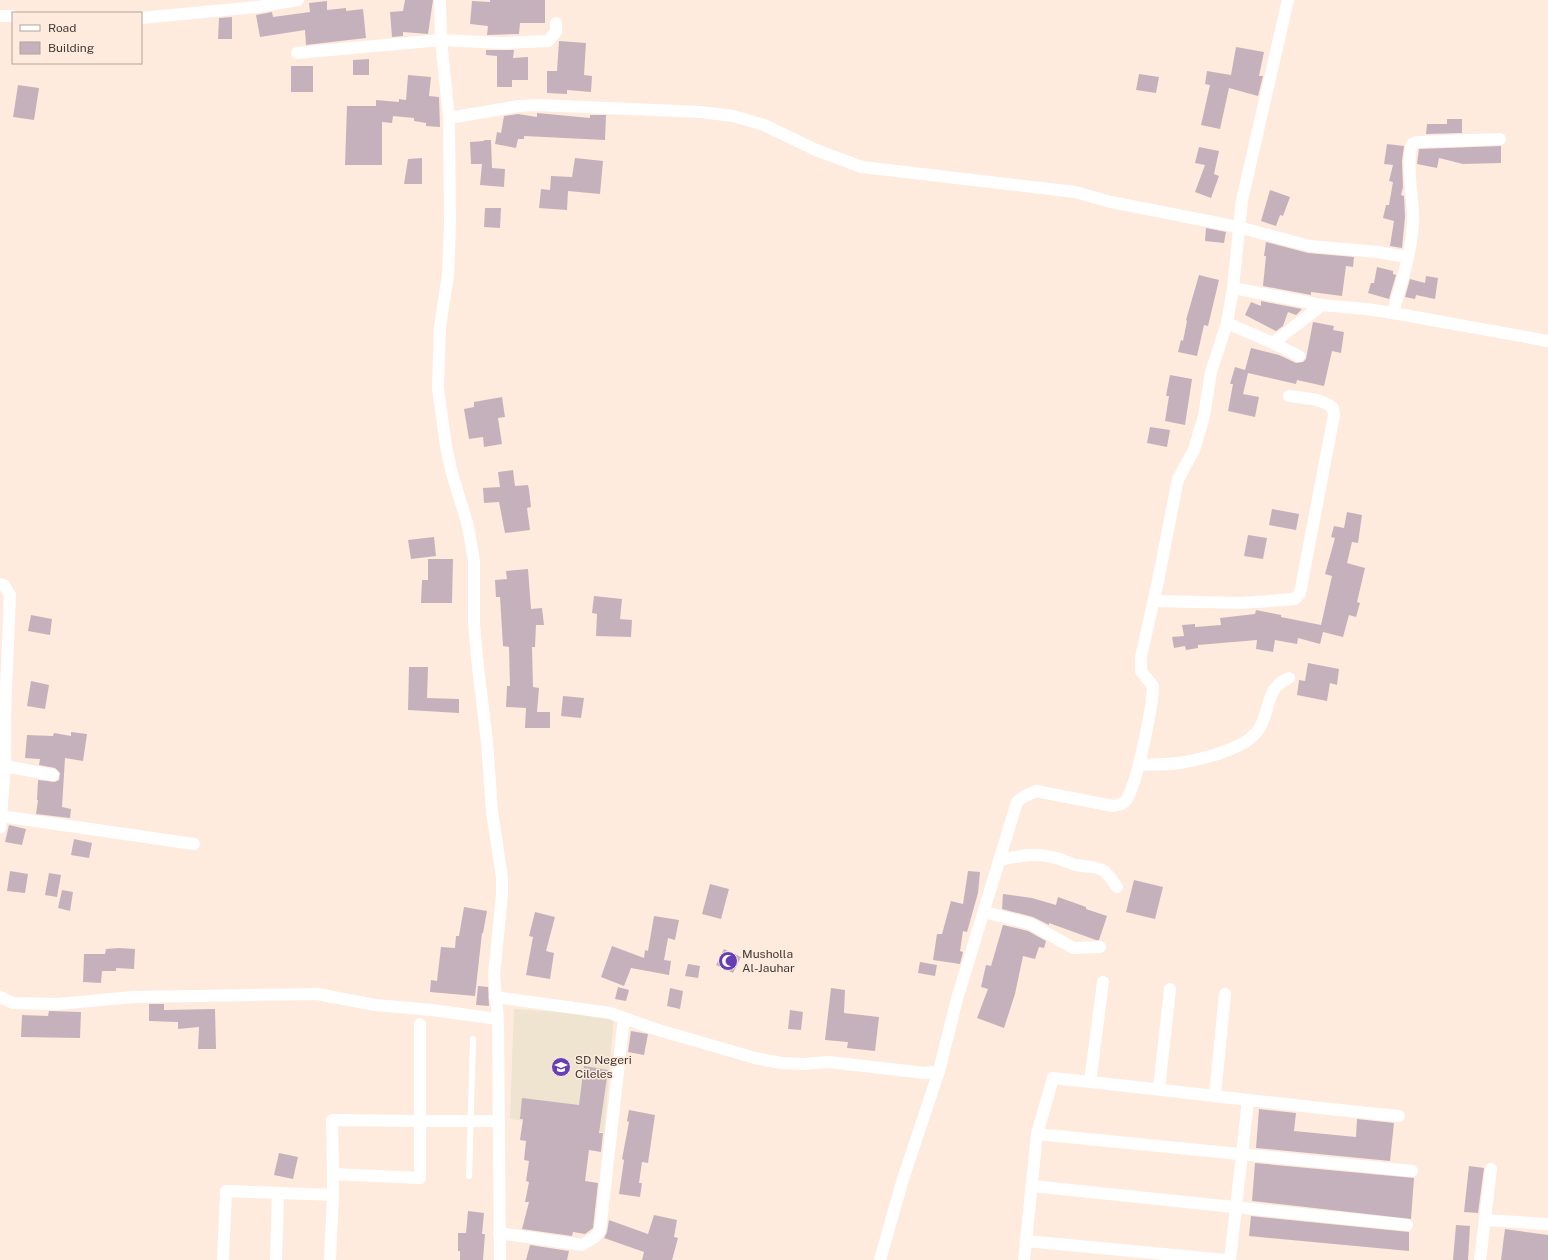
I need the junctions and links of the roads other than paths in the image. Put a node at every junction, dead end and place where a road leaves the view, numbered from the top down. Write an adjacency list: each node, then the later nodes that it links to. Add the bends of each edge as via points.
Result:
1 (298, 0): 6 (street, via 257,7)
2 (440, 0): 8 (street)
3 (1288, 0): 12 (street)
4 (0, 16): 5 (street)
5 (12, 16)
6 (142, 18)
7 (556, 23): 8 (street, via 556,32 548,41 502,44)
8 (441, 40): 9 (street); 10 (street)
9 (297, 53)
10 (449, 118): 12 (street, via 537,105 714,113 764,125 816,150 862,167 1075,192 1111,202); 37 (street, via 448,275 440,327 438,388 447,454 468,526 474,561 477,658 492,811 502,878 494,975)
11 (1500, 139): 13 (street, via 1412,144 1410,184 1413,217)
12 (1238, 227): 13 (street, via 1310,246); 14 (street)
13 (1407, 257): 16 (street)
14 (1233, 288): 15 (street); 17 (street)
15 (1322, 305): 16 (street); 19 (street)
16 (1393, 313): 18 (street)
17 (1227, 323): 19 (street); 23 (street, via 1211,372 1204,416 1194,450 1178,480)
18 (1548, 340)
19 (1273, 343): 20 (street)
20 (1299, 356)
21 (1290, 396): 23 (street, via 1328,404 1333,408 1334,415 1300,593 1295,599 1242,603)
22 (0, 584): 26 (street, via 4,585 10,595 4,713)
23 (1154, 600): 25 (street, via 1141,657 1141,671 1152,686)
24 (1289, 678): 25 (street, via 1274,688 1259,729 1249,740 1229,750 1184,763)
25 (1139, 765): 30 (street, via 1126,800 1121,804 1113,806 1036,791 1023,797 1017,802)
26 (6, 766): 27 (street); 28 (street)
27 (53, 775)
28 (0, 820): 29 (street)
29 (194, 844)
30 (1000, 860): 31 (street, via 1031,854 1054,857 1077,865 1093,866 1110,876); 32 (street)
31 (1116, 887)
32 (984, 912): 33 (street, via 1031,924 1073,948); 43 (street)
33 (1100, 947)
34 (1102, 982): 44 (street)
35 (1170, 989): 45 (street)
36 (1225, 994): 46 (street)
37 (495, 997): 39 (street, via 610,1013); 40 (street)
38 (0, 998): 40 (street, via 13,1004 58,1004 133,997 317,994 375,1006 432,1010)
39 (624, 1018): 43 (street, via 748,1056 781,1063 829,1062 925,1073); 65 (street, via 600,1231 582,1245)
40 (498, 1019): 51 (street)
41 (420, 1024): 49 (street)
42 (473, 1039): 50 (lane)
43 (939, 1070): 71 (street, via 903,1179)
44 (1090, 1082): 45 (street); 52 (street, via 1053,1078)
45 (1159, 1089): 46 (street)
46 (1215, 1095): 47 (street)
47 (1248, 1101): 48 (street); 53 (street)
48 (1399, 1116)
49 (420, 1121): 50 (street); 56 (street, via 332,1120); 56 (street, via 420,1178)
50 (471, 1121): 51 (street); 57 (lane)
51 (498, 1122): 65 (street)
52 (1037, 1134): 53 (street); 58 (street)
53 (1242, 1155): 55 (street); 61 (street)
54 (1491, 1169): 62 (street)
55 (1412, 1171)
56 (333, 1174): 60 (street)
57 (470, 1176)
58 (1032, 1186): 61 (street); 66 (street)
59 (278, 1194): 60 (street); 67 (street, via 226,1191); 68 (street)
60 (332, 1195): 69 (street)
61 (1236, 1206): 64 (street); 73 (street)
62 (1485, 1220): 63 (street); 74 (street)
63 (1548, 1224)
64 (1407, 1225)
65 (499, 1233): 70 (street)
66 (1026, 1241): 72 (street); 73 (street)
67 (223, 1260)
68 (276, 1260)
69 (330, 1260)
70 (500, 1260)
71 (880, 1260)
72 (1024, 1260)
73 (1228, 1260)
74 (1480, 1260)

